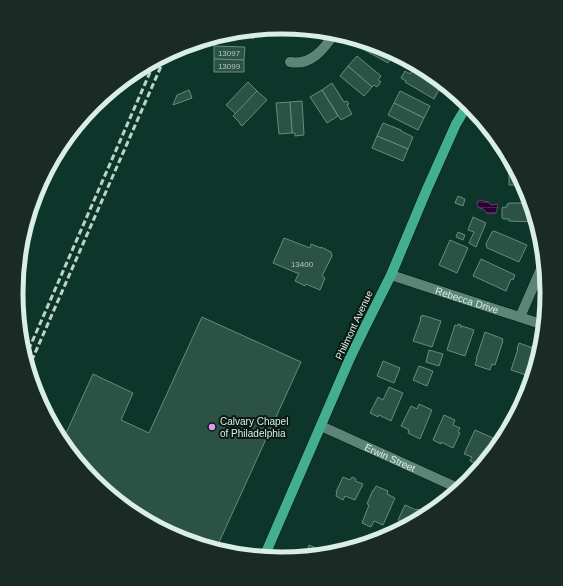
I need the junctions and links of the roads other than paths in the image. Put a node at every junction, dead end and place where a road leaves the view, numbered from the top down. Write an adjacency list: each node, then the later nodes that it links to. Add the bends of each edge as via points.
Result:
1 (331, 39): 2 (street, via 326,47 312,59 298,63)
2 (290, 62)
3 (464, 110): 5 (main road, Philmont Avenue, via 427,189)
4 (539, 274): 6 (street)
5 (391, 275): 6 (street, Rebecca Drive); 8 (main road, Philmont Avenue, via 350,358)
6 (520, 317): 7 (street, Rebecca Drive)
7 (538, 323)
8 (321, 426): 9 (street, Erwin Street); 10 (main road, Philmont Avenue)
9 (454, 485)
10 (267, 551)

